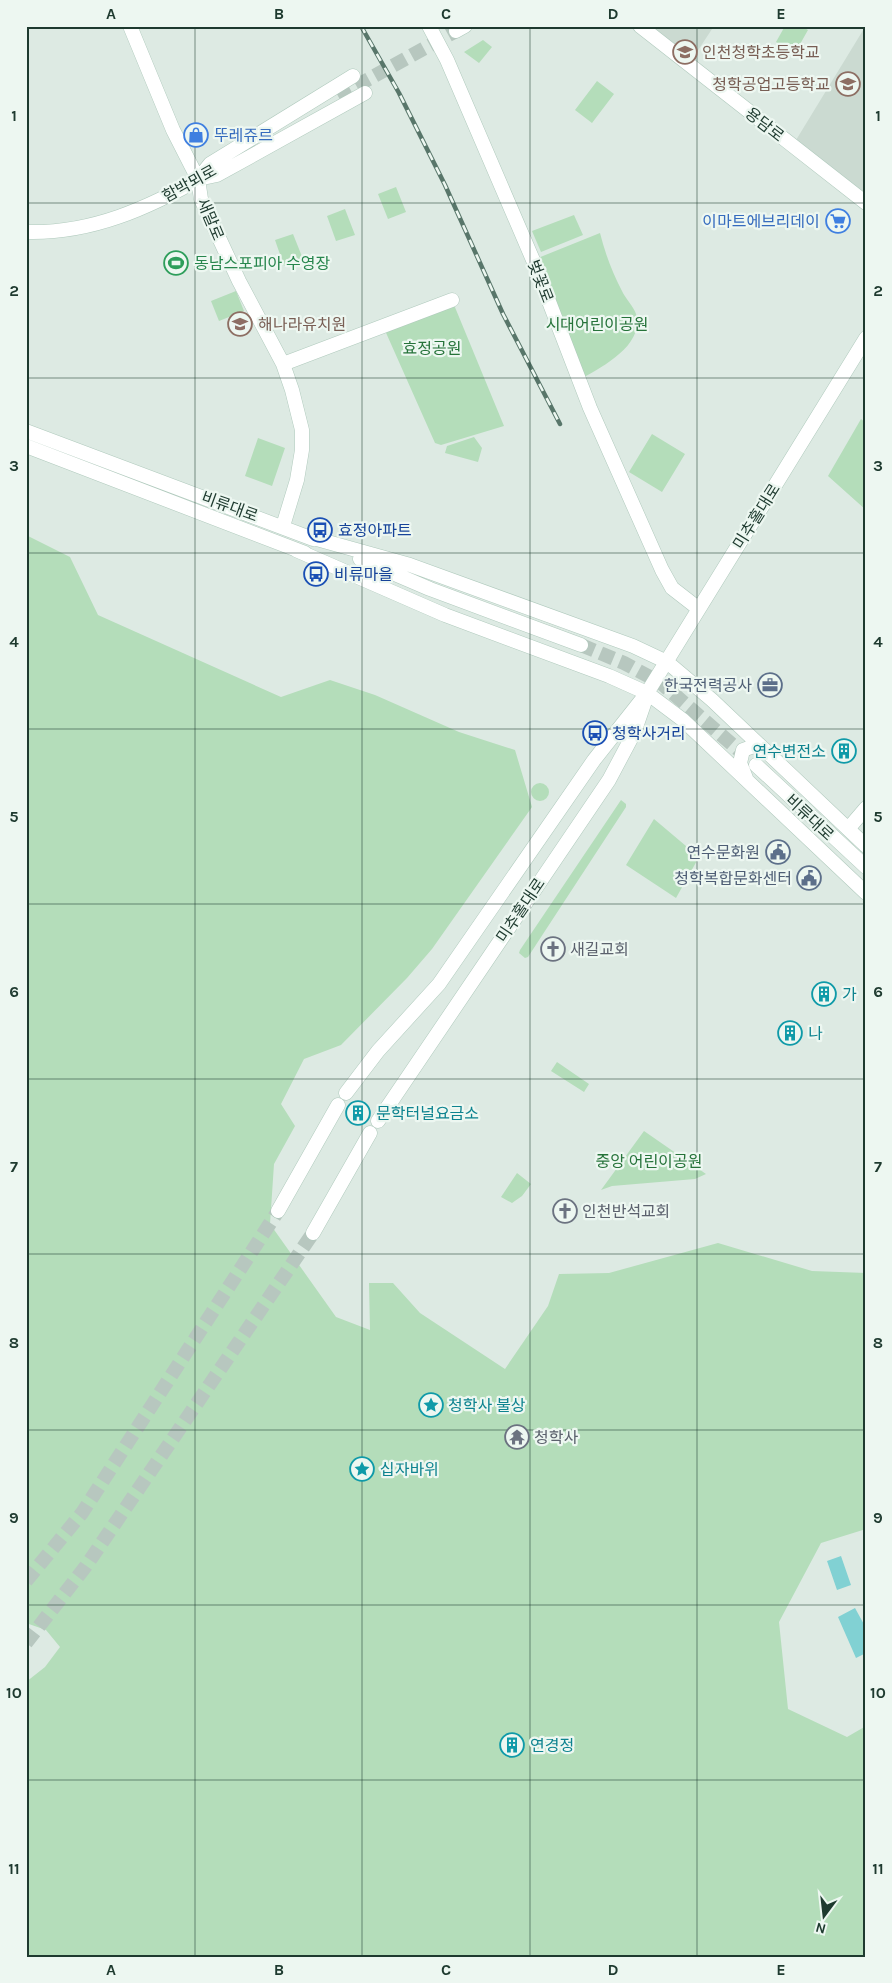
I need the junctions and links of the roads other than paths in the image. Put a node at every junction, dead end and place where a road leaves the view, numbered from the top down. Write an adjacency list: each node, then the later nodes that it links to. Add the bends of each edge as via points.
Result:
1 (130, 26): 7 (main road, 새말로, via 173,130)
2 (429, 26): 19 (main road, 벚꽃로, via 447,60 533,260 590,408 662,570 672,588)
3 (640, 26): 8 (main road, 용담로)
4 (353, 76): 7 (main road, via 210,164)
5 (365, 93): 7 (main road, via 217,175)
6 (338, 96): 7 (main road, 함박뫼로)
7 (198, 179): 9 (main road, 함박뫼로, via 143,209 114,219 79,229); 12 (main road, 새말로, via 201,199 238,281)
8 (866, 203)
9 (26, 232)
10 (452, 300): 12 (main road)
11 (866, 338): 19 (main road, 미추홀대로)
12 (283, 364): 15 (main road, 새말로, via 302,430 302,444 297,480)
13 (26, 431): 15 (main road, 비류대로)
14 (26, 446): 17 (main road, 비류대로)
15 (282, 526): 16 (main road, 비류대로)
16 (306, 536): 18 (main road, 비류대로); 20 (main road, via 410,565)
17 (296, 550): 18 (main road, 비류대로); 22 (main road, via 445,615)
18 (430, 589): 21 (main road, 비류대로)
19 (699, 609): 23 (main road, 미추홀대로)
20 (584, 628): 22 (main road, via 588,634 586,657); 23 (main road)
21 (581, 645)
22 (570, 662): 24 (main road)
23 (667, 662): 24 (main road, 미추홀대로); 25 (main road)
24 (648, 693): 27 (main road, via 682,720); 33 (main road, 미추홀대로, via 594,760 439,984 378,1051); 35 (main road, 미추홀대로, via 634,732 609,780)
25 (764, 751): 27 (main road, via 754,746 742,750 740,763); 29 (main road)
26 (756, 765): 31 (main road, 비류대로)
27 (748, 784): 32 (main road)
28 (866, 808): 29 (main road)
29 (848, 829): 30 (main road)
30 (866, 846)
31 (866, 867)
32 (866, 893)
33 (346, 1093)
34 (338, 1105): 37 (main road)
35 (378, 1121)
36 (370, 1133): 38 (main road)
37 (278, 1211)
38 (313, 1234)

